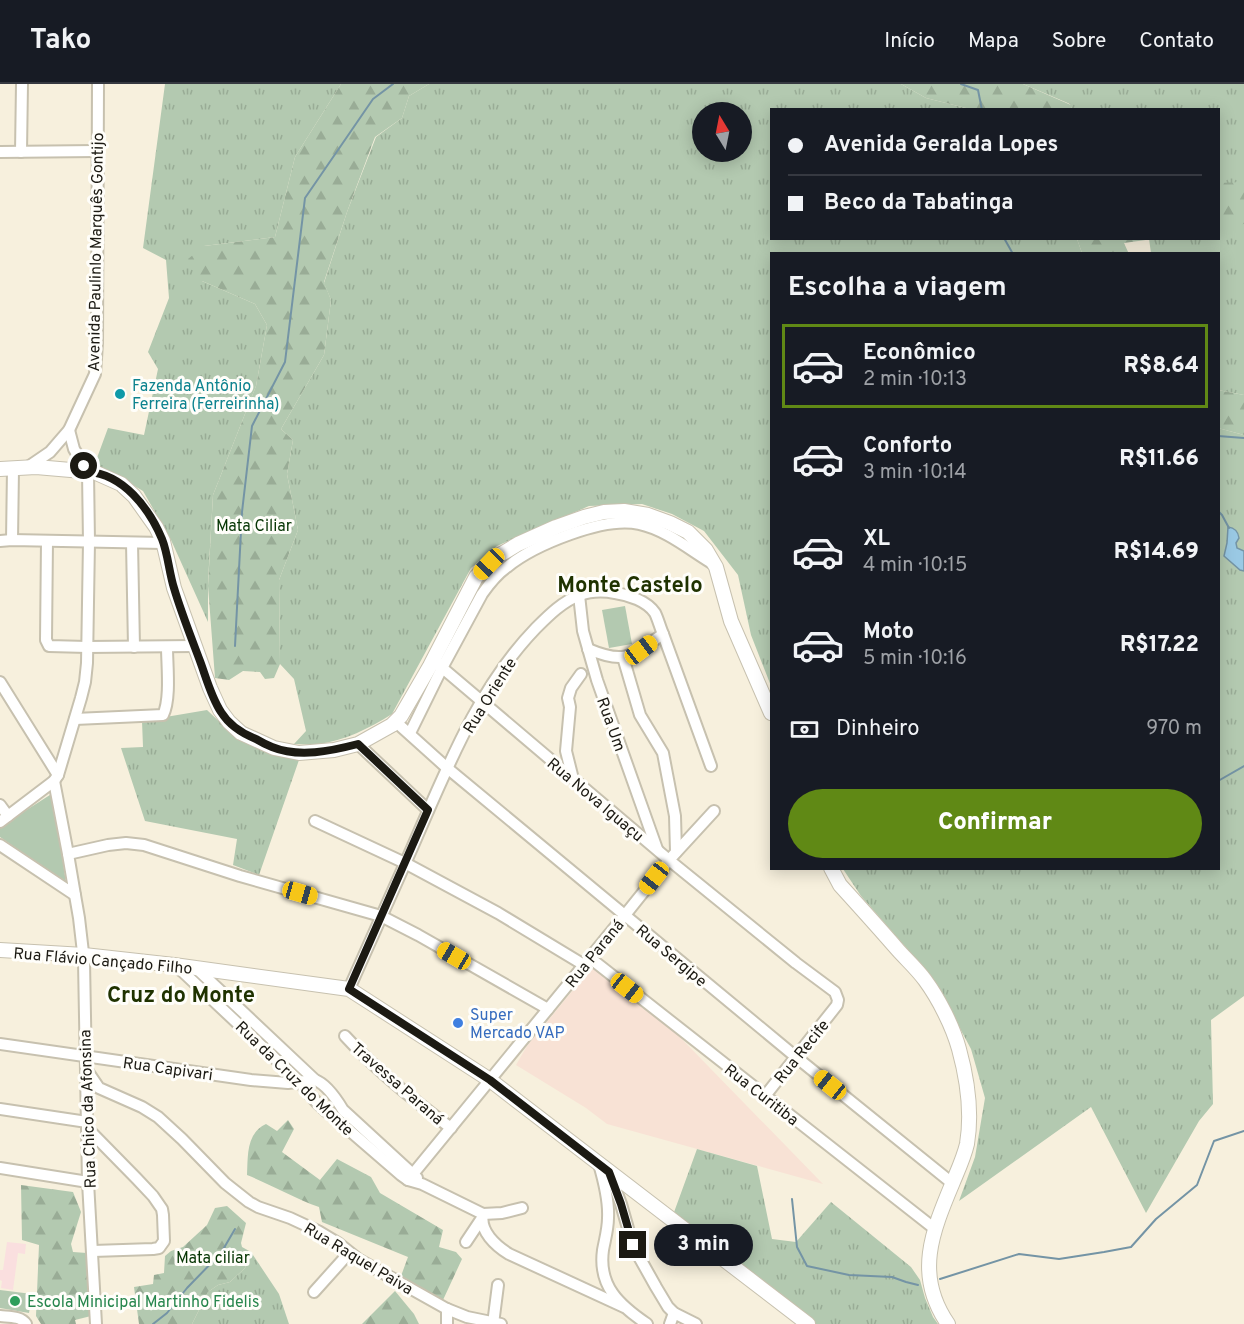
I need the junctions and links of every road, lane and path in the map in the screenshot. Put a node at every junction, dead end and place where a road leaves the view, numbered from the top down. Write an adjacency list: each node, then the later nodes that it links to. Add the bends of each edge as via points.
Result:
1 (22, 84): 5 (street)
2 (98, 84): 3 (street, Avenida Paulinlo Marquês Gontijo)
3 (97, 151): 5 (street); 6 (street, Avenida Paulinlo Marquês Gontijo, via 96,365)
4 (0, 152): 5 (street)
5 (21, 152)
6 (69, 430): 7 (street, Avenida Paulinlo Marquês Gontijo, via 50,452); 9 (street)
7 (28, 468): 8 (main road); 9 (main road)
8 (6, 469): 10 (street)
9 (82, 471): 12 (street); 14 (main road, via 121,484 134,496)
10 (6, 541): 11 (street)
11 (47, 541): 12 (street); 20 (street, via 46,640 54,647)
12 (89, 542): 13 (street); 20 (street)
13 (132, 543): 14 (street); 18 (street)
14 (163, 543): 17 (main road)
15 (579, 595): 16 (street, Rua Oriente, via 606,592 639,600 651,608); 21 (street, Rua Um); 26 (street, Rua Oriente, via 558,608 526,638)
16 (663, 634): 22 (street, via 633,655); 32 (street, Rua Oriente)
17 (195, 646): 19 (street); 31 (main road, via 220,710 241,733 274,748 299,753)
18 (134, 647): 19 (street); 20 (street)
19 (167, 647): 28 (street, via 168,682 163,715)
20 (87, 648): 28 (street, via 85,682)
21 (588, 649): 22 (street); 42 (street, Rua Um, via 603,702)
22 (623, 657): 44 (street, via 640,715 663,753 675,816)
23 (438, 664): 26 (street, Rua Nova Iguaçu); 27 (main road, via 476,577 498,556 556,527 604,512 624,511 670,523 688,532 706,550 717,567 731,621); 29 (main road); 30 (street)
24 (581, 674): 35 (street, via 568,698 566,751)
25 (0, 682): 34 (street)
26 (481, 702): 33 (street, Rua Oriente); 35 (street, Rua Nova Iguaçu)
27 (770, 711)
28 (75, 720): 34 (street)
29 (396, 722): 30 (street, Rua Sergipe); 31 (main road)
30 (410, 733): 33 (street, Rua Sergipe)
31 (358, 744): 37 (street)
32 (711, 766)
33 (446, 767): 37 (street, Rua Oriente); 48 (street, Rua Sergipe)
34 (56, 778): 39 (street); 43 (street, Rua Chico da Afonsina)
35 (573, 779): 42 (street, Rua Nova Iguaçu)
36 (0, 805): 39 (street)
37 (428, 810): 45 (street, Rua Oriente)
38 (714, 811): 44 (street, Rua Paraná)
39 (4, 819)
40 (315, 821): 45 (street, Rua Curitiba)
41 (0, 845): 47 (street)
42 (657, 849): 44 (street, Rua Nova Iguaçu)
43 (68, 854): 47 (street, Rua Chico da Afonsina); 49 (street, via 108,845 144,845)
44 (672, 856): 48 (street, Rua Paraná); 56 (street, Rua Nova Iguaçu, via 831,989 838,996)
45 (405, 863): 49 (street, Rua Oriente); 52 (street, Rua Curitiba)
46 (832, 870): 74 (main road, via 840,885 925,980 953,1032 965,1076 969,1116 967,1144)
47 (75, 895): 51 (street, Rua Chico da Afonsina)
48 (625, 915): 52 (street, Rua Paraná); 61 (street, Rua Sergipe)
49 (381, 916): 55 (street, Rua Oriente); 57 (street)
50 (0, 950): 51 (main road, Rua Flávio Cançado Filho)
51 (84, 955): 53 (main road, Rua Flávio Cançado Filho); 60 (street, Rua Chico da Afonsina)
52 (587, 962): 57 (street, Rua Paraná); 66 (street, Rua Curitiba)
53 (174, 965): 54 (main road, Rua Flávio Cançado Filho); 65 (street, Rua da Cruz do Monte)
54 (196, 968): 55 (main road, Rua Flávio Cançado Filho); 63 (street, Rua da Cruz do Monte)
55 (349, 989): 64 (main road)
56 (837, 1005): 61 (street, Rua Recife)
57 (548, 1009): 64 (street, Rua Paraná)
58 (345, 1036): 69 (street, Travessa Paraná, via 387,1077)
59 (0, 1048): 60 (street, Rua Capivari)
60 (85, 1057): 62 (street, Rua Chico da Afonsina); 65 (street, Rua Capivari, via 251,1080)
61 (796, 1057): 66 (street, Rua Recife); 74 (street, Rua Sergipe)
62 (86, 1069): 68 (street, Rua Chico da Afonsina); 80 (street, Rua Raquel Paiva, via 99,1088 158,1117 249,1202 318,1231)
63 (315, 1080): 65 (street, Rua Capivari); 72 (street, Rua da Cruz do Monte)
64 (490, 1080): 69 (street, Rua Paraná); 71 (main road)
65 (300, 1082): 72 (street, Rua da Cruz do Monte, via 329,1114 391,1169)
66 (765, 1096): 77 (street, Rua Curitiba)
67 (0, 1109): 68 (street)
68 (88, 1126): 73 (street, Rua Chico da Afonsina); 79 (street, via 153,1196 162,1209 164,1232 159,1248)
69 (451, 1128): 72 (street, Rua Paraná)
70 (0, 1168): 73 (street)
71 (604, 1168): 83 (street, via 608,1217 603,1271 608,1287); 85 (street, via 621,1204 633,1245); 94 (main road)
72 (411, 1177): 76 (street, Rua da Cruz do Monte)
73 (88, 1182): 79 (street, Rua Chico da Afonsina)
74 (952, 1184): 77 (main road)
75 (522, 1208): 76 (street)
76 (482, 1216): 78 (street); 83 (street, via 488,1235 498,1247)
77 (935, 1229): 95 (main road, via 929,1284)
78 (466, 1242)
79 (93, 1251): 88 (street, Rua Chico da Afonsina)
80 (349, 1253): 82 (street); 84 (street, Rua Raquel Paiva)
81 (498, 1285): 90 (street)
82 (314, 1292)
83 (624, 1307): 91 (street)
84 (447, 1310): 89 (street); 90 (street, Rua Raquel Paiva)
85 (674, 1313): 92 (street); 93 (street)
86 (0, 1316): 87 (street)
87 (25, 1323)
88 (96, 1324)
89 (447, 1324)
90 (496, 1324)
91 (647, 1324)
92 (670, 1324)
93 (696, 1324)
94 (808, 1324)
95 (948, 1324)

